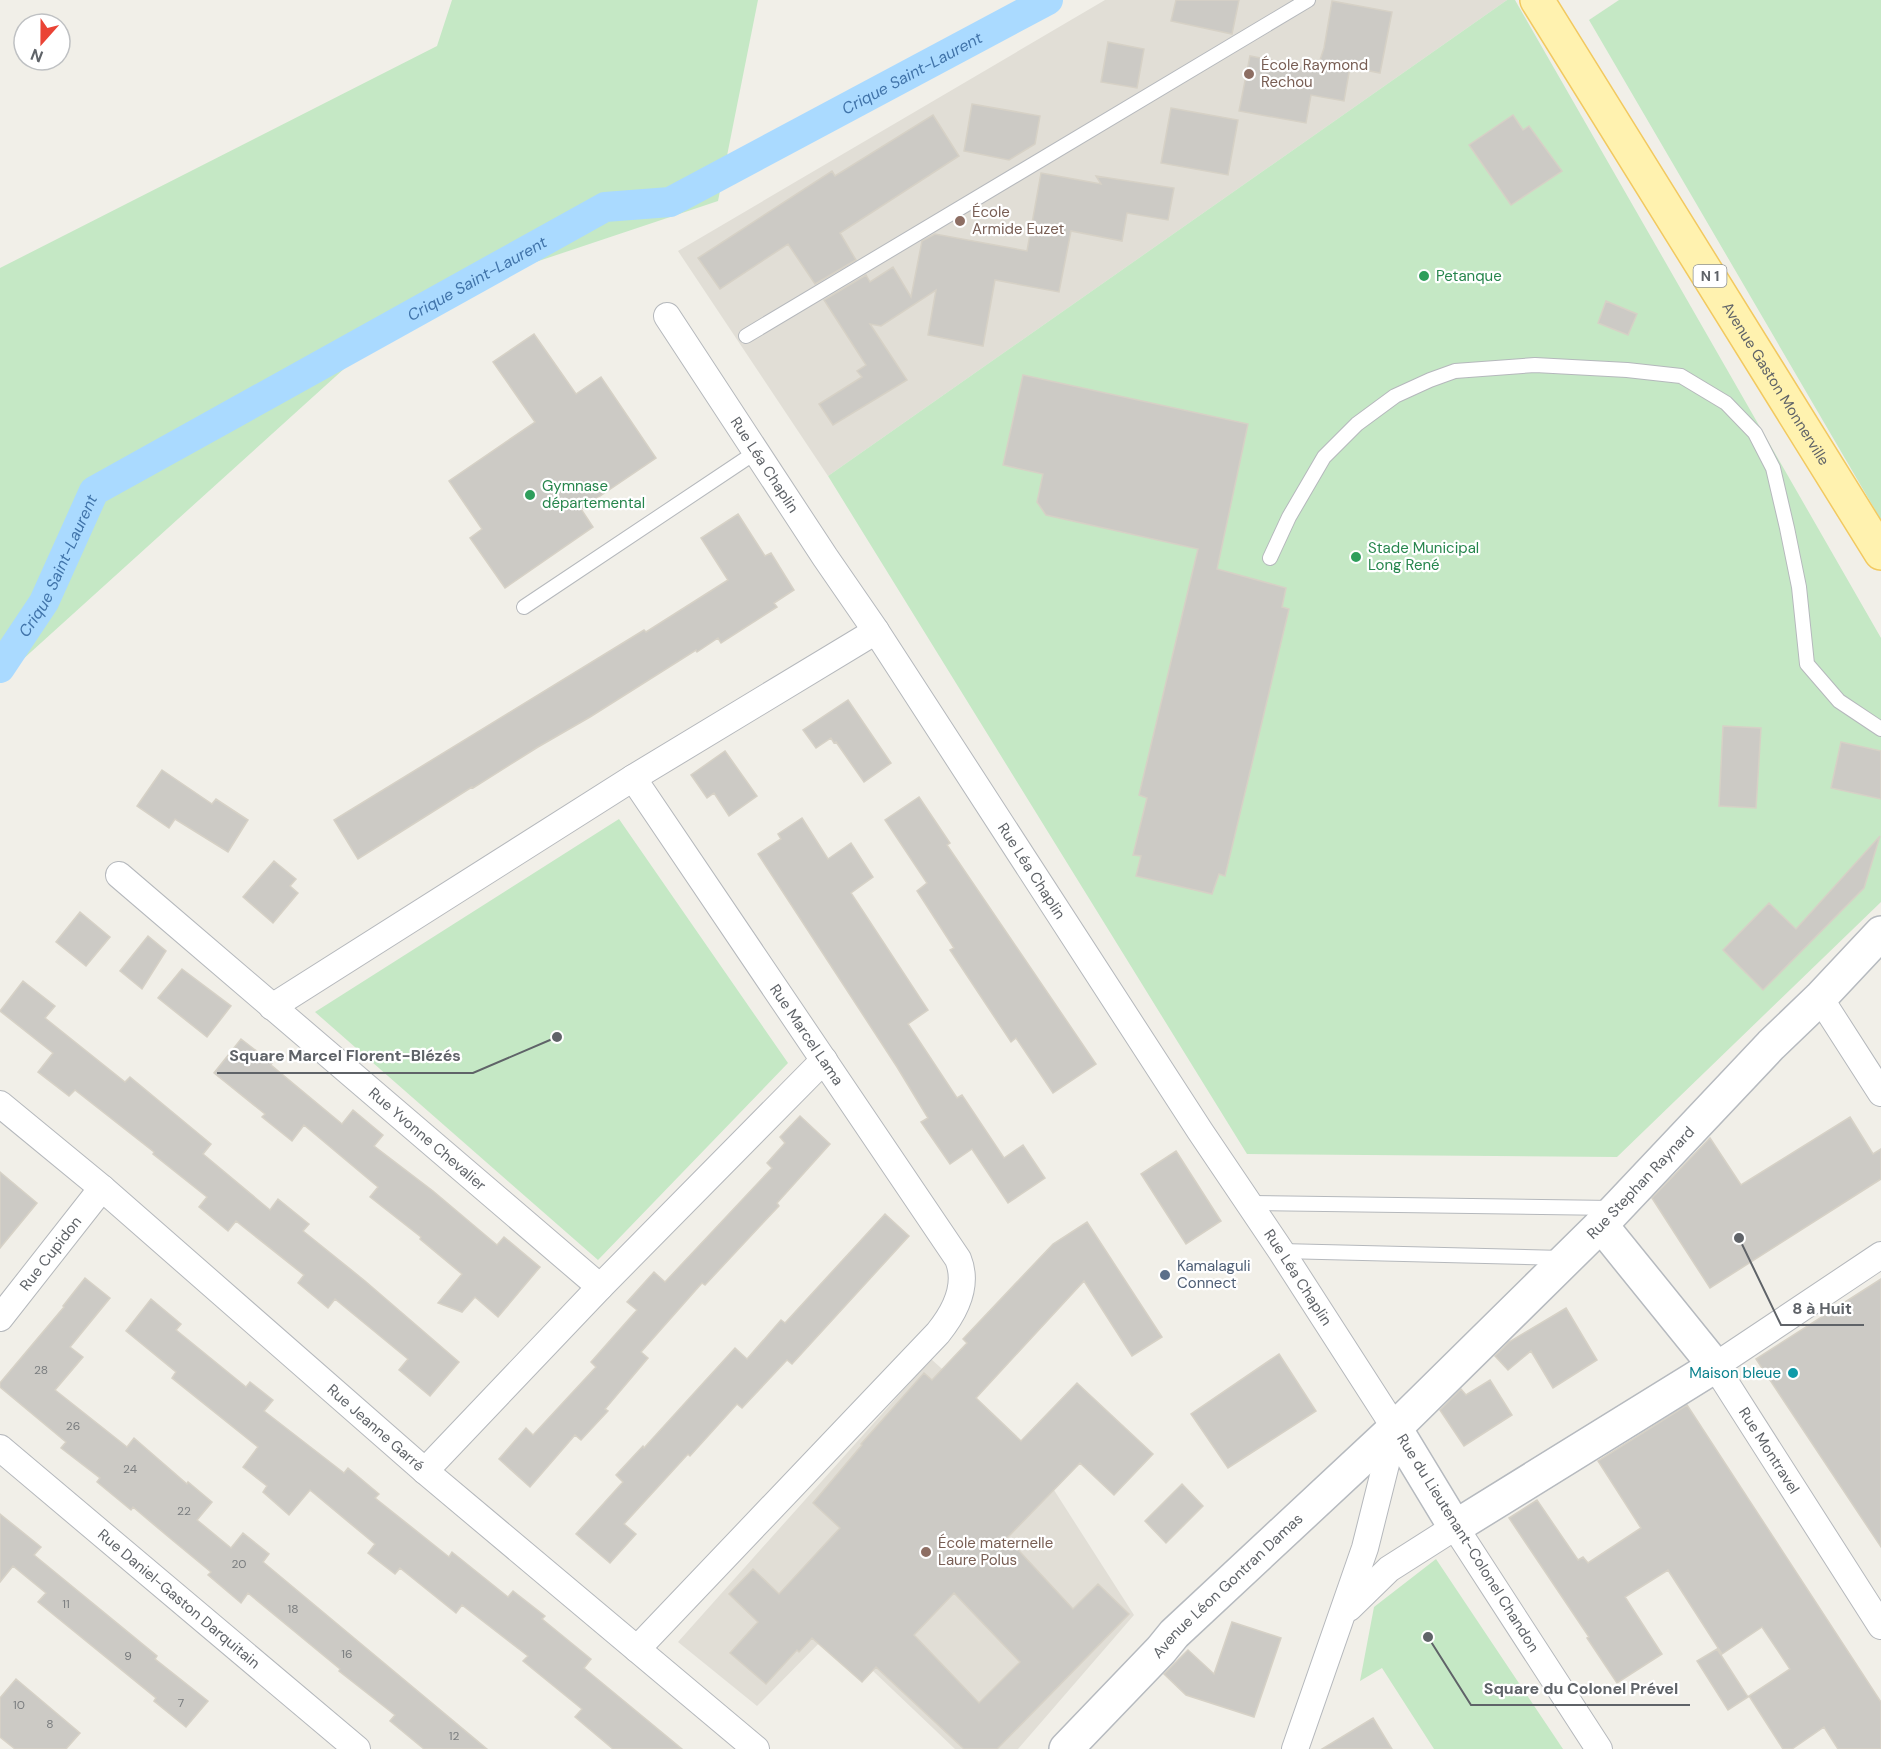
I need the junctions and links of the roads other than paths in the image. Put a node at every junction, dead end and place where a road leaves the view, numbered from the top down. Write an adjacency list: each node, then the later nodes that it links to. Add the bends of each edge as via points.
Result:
1 (1308, 0): 4 (lane)
2 (1537, 0): 6 (main road, Avenue Gaston Monnerville / N 1)
3 (667, 316): 5 (street, Rue Léa Chaplin)
4 (746, 336)
5 (756, 452): 8 (lane); 9 (street, Rue Léa Chaplin)
6 (1881, 553)
7 (1270, 558): 10 (lane, via 1324,457 1357,424 1395,396 1430,380 1455,371 1535,365 1681,376 1726,403 1755,433 1773,468 1787,528 1799,587 1807,664 1839,701)
8 (524, 607)
9 (876, 631): 11 (street); 20 (street, Rue Léa Chaplin)
10 (1881, 729)
11 (633, 778): 15 (street); 16 (street, Rue Marcel Lama)
12 (118, 875): 15 (street, Rue Yvonne Chevalier)
13 (1881, 933): 14 (street, Rue Stephan Raynard)
14 (1820, 998): 17 (street); 21 (street, Rue Stephan Raynard, via 1770,1045)
15 (272, 1006): 25 (street, Rue Yvonne Chevalier)
16 (824, 1060): 25 (street); 34 (street, Rue Marcel Lama, via 958,1259 963,1273 959,1300 948,1321 925,1348)
17 (1881, 1093)
18 (0, 1104): 19 (street, Rue Jeanne Garré)
19 (102, 1188): 26 (street, Rue Cupidon); 30 (street, Rue Jeanne Garré)
20 (1249, 1203): 21 (lane); 22 (street, Rue Léa Chaplin)
21 (1609, 1217): 24 (street, Rue Stephan Raynard); 27 (street, Rue Montravel)
22 (1281, 1251): 24 (lane); 28 (street, Rue Léa Chaplin)
23 (1881, 1255): 27 (street)
24 (1568, 1258): 28 (street, Rue Stephan Raynard)
25 (600, 1287): 30 (street)
26 (0, 1318)
27 (1715, 1366): 31 (street); 33 (street, Rue Montravel)
28 (1395, 1428): 31 (street, Rue du Lieutenant-Colonel Chandon); 32 (street, via 1365,1548); 37 (street, Avenue Léon Gontran Damas, via 1174,1634)
29 (0, 1448): 35 (street, Rue Daniel-Gaston Darquitain)
30 (425, 1471): 34 (street, Rue Jeanne Garré)
31 (1455, 1527): 32 (street, via 1389,1569); 39 (street, Rue du Lieutenant-Colonel Chandon)
32 (1343, 1614): 38 (street)
33 (1881, 1626)
34 (637, 1649): 36 (street, Rue Jeanne Garré)
35 (357, 1749)
36 (756, 1749)
37 (1066, 1749)
38 (1295, 1749)
39 (1599, 1749)

